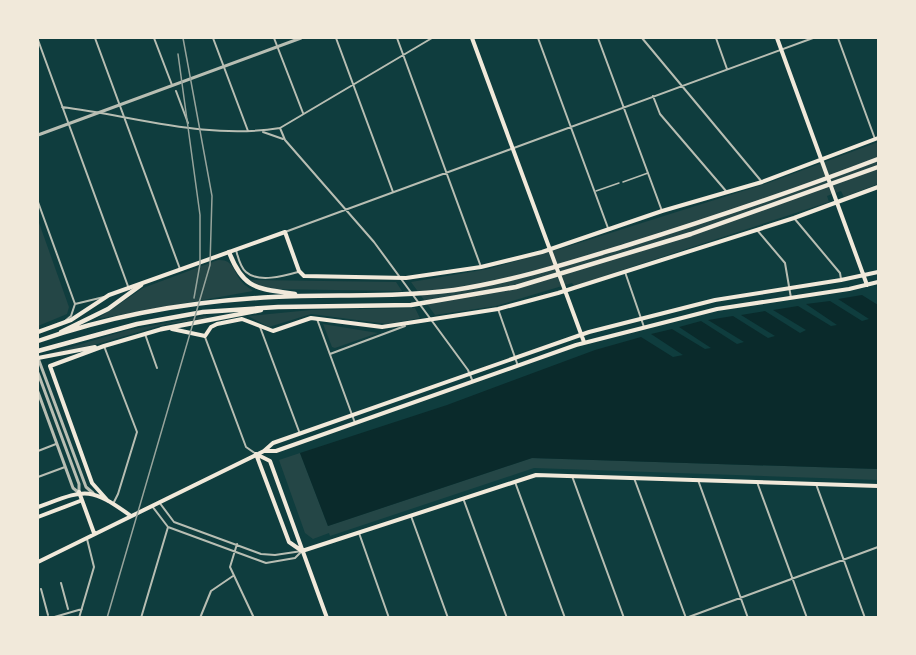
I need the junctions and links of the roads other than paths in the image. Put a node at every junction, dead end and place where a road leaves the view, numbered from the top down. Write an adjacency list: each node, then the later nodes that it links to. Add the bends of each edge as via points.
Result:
1 (95, 38): 28 (street)
2 (154, 38): 24 (street)
3 (213, 38): 21 (street)
4 (274, 38): 18 (street)
5 (301, 38): 18 (street)
6 (336, 38): 23 (street)
7 (397, 38): 20 (street)
8 (432, 38): 20 (street)
9 (472, 38): 43 (main road)
10 (538, 38): 36 (street)
11 (598, 38): 30 (street)
12 (642, 38): 25 (street)
13 (716, 38): 22 (street)
14 (777, 38): 19 (main road)
15 (813, 38): 19 (street)
16 (838, 38): 41 (street)
17 (38, 40): 29 (street)
18 (277, 46): 21 (street); 32 (street)
19 (781, 49): 22 (street); 44 (main road)
20 (403, 54): 23 (street); 47 (street)
21 (224, 66): 24 (street); 38 (street)
22 (728, 69): 25 (street)
23 (353, 84): 32 (street); 53 (street)
24 (172, 85): 28 (street)
25 (682, 86): 27 (street); 50 (street)
26 (176, 91): 35 (street)
27 (653, 96): 30 (street); 55 (street, via 660,114)
28 (120, 104): 31 (street); 33 (street)
29 (62, 107): 31 (street); 34 (street)
30 (623, 107): 36 (street); 48 (street)
31 (98, 112): 33 (street); 34 (street)
32 (303, 113): 37 (street)
33 (125, 117): 38 (street, via 210,131); 68 (street)
34 (68, 123): 40 (street); 79 (street)
35 (188, 123)
36 (571, 127): 43 (street); 54 (street)
37 (280, 128): 39 (street); 42 (street)
38 (248, 131): 39 (street)
39 (260, 131): 42 (street)
40 (38, 135)
41 (877, 139): 44 (main road)
42 (285, 140): 58 (street)
43 (513, 148): 47 (street); 64 (main road)
44 (822, 159): 50 (main road); 57 (main road)
45 (879, 159): 82 (highway, via 686,227 484,285 421,294)
46 (879, 167): 85 (highway, via 550,278 411,305)
47 (447, 172): 53 (street); 67 (street)
48 (648, 173): 49 (lane); 59 (street)
49 (623, 182)
50 (762, 182): 55 (main road)
51 (619, 183): 54 (lane)
52 (879, 187): 57 (main road)
53 (393, 192): 58 (street)
54 (595, 192): 61 (street)
55 (727, 192): 59 (main road)
56 (38, 202): 84 (street)
57 (838, 203): 60 (main road); 72 (main road)
58 (346, 209): 63 (street); 73 (street)
59 (662, 211): 61 (main road)
60 (794, 218): 62 (main road); 74 (street)
61 (608, 228): 64 (main road)
62 (757, 229): 69 (main road); 78 (street, via 785,263)
63 (285, 232): 65 (main road); 71 (main road)
64 (550, 249): 67 (main road); 80 (main road)
65 (236, 250): 66 (main road); 71 (street, via 243,269 252,275 277,277)
66 (229, 252): 68 (main road); 82 (highway, via 239,275 255,287)
67 (481, 267): 73 (main road)
68 (180, 269): 76 (main road)
69 (625, 272): 80 (main road); 90 (street)
70 (879, 272): 72 (main road)
71 (300, 273): 73 (main road)
72 (864, 275): 74 (main road); 77 (main road)
73 (401, 278): 89 (street)
74 (842, 280): 78 (main road)
75 (879, 282): 77 (main road)
76 (141, 285): 79 (main road); 98 (highway, via 108,309)
77 (867, 285): 83 (main road)
78 (789, 288): 83 (street); 90 (main road, via 715,300)
79 (129, 289): 81 (main road)
80 (566, 291): 86 (main road); 100 (main road)
81 (109, 295): 84 (street); 91 (main road)
82 (310, 296): 98 (highway, via 189,305)
83 (791, 298): 95 (main road, via 717,309)
84 (75, 304): 91 (street, via 71,316)
85 (278, 307): 87 (highway); 105 (highway, via 160,320)
86 (498, 309): 89 (main road); 108 (street)
87 (221, 316): 93 (highway); 96 (highway)
88 (316, 318): 92 (main road, via 361,326); 94 (main road, via 278,330); 106 (street)
89 (431, 319): 92 (main road); 112 (street)
90 (642, 319): 95 (street); 100 (main road)
91 (63, 323): 97 (main road)
92 (405, 326): 106 (street)
93 (211, 327): 94 (main road, via 242,319); 101 (main road)
94 (260, 327): 117 (street)
95 (644, 327): 103 (main road)
96 (162, 329): 99 (main road); 101 (main road)
97 (38, 332)
98 (57, 334): 102 (highway)
99 (145, 334): 104 (main road); 110 (street)
100 (582, 335): 103 (main road); 108 (main road)
101 (205, 336): 121 (street, via 246,447)
102 (38, 341)
103 (584, 342): 109 (main road)
104 (104, 346): 107 (main road); 136 (street, via 137,432 118,494); 136 (main road, via 50,366 93,486)
105 (38, 351)
106 (330, 354): 115 (street)
107 (38, 358): 132 (street, via 86,487)
108 (515, 359): 109 (street); 112 (main road)
109 (518, 366): 113 (main road)
110 (157, 368)
111 (38, 375): 131 (street, via 80,484)
112 (470, 375): 113 (street); 115 (main road)
113 (473, 382): 116 (main road)
114 (38, 392): 118 (street)
115 (353, 417): 116 (street); 117 (main road)
116 (355, 423): 120 (main road, via 276,451)
117 (301, 434): 120 (main road, via 273,443)
118 (56, 444): 119 (street); 122 (street)
119 (38, 451)
120 (264, 451): 121 (main road)
121 (255, 454): 137 (main road); 150 (main road, via 290,542); 150 (main road, via 270,461)
122 (65, 467): 124 (street); 131 (street, via 73,488)
123 (572, 476): 125 (main road); 127 (main road, via 536,475); 171 (street)
124 (38, 477)
125 (634, 478): 126 (main road); 172 (street)
126 (698, 480): 128 (main road); 157 (street)
127 (514, 481): 134 (main road); 170 (street)
128 (757, 481): 129 (main road); 154 (street)
129 (816, 484): 130 (main road); 151 (street)
130 (877, 486): 133 (street)
131 (79, 492): 132 (main road); 135 (main road); 139 (main road)
132 (93, 493): 136 (main road)
133 (879, 493)
134 (463, 498): 141 (main road); 169 (street)
135 (80, 501): 142 (main road); 144 (main road)
136 (110, 502): 140 (main road)
137 (159, 502): 138 (main road); 147 (street, via 174,522)
138 (152, 506): 140 (main road); 143 (street)
139 (38, 507)
140 (131, 516): 144 (main road)
141 (411, 516): 145 (main road); 168 (street)
142 (38, 517)
143 (168, 527): 149 (street); 163 (street)
144 (94, 533): 146 (main road)
145 (359, 533): 150 (main road); 167 (street)
146 (87, 536): 152 (main road); 159 (street, via 94,567)
147 (237, 544): 149 (street); 150 (street, via 268,555)
148 (879, 547): 151 (street)
149 (234, 551): 150 (street, via 266,564 295,558); 153 (street, via 230,567)
150 (302, 551): 166 (main road)
151 (844, 559): 154 (street); 175 (street)
152 (38, 562)
153 (233, 576): 164 (street, via 211,591); 165 (street)
154 (792, 578): 157 (street); 174 (street)
155 (61, 584): 158 (street)
156 (41, 589): 160 (street)
157 (741, 597): 172 (street); 173 (street)
158 (68, 609)
159 (82, 609): 161 (street); 162 (street)
160 (48, 615)
161 (51, 618)
162 (80, 618)
163 (141, 618)
164 (200, 618)
165 (254, 618)
166 (327, 618)
167 (390, 618)
168 (448, 618)
169 (507, 618)
170 (565, 618)
171 (624, 618)
172 (686, 618)
173 (748, 618)
174 (807, 618)
175 (865, 618)

